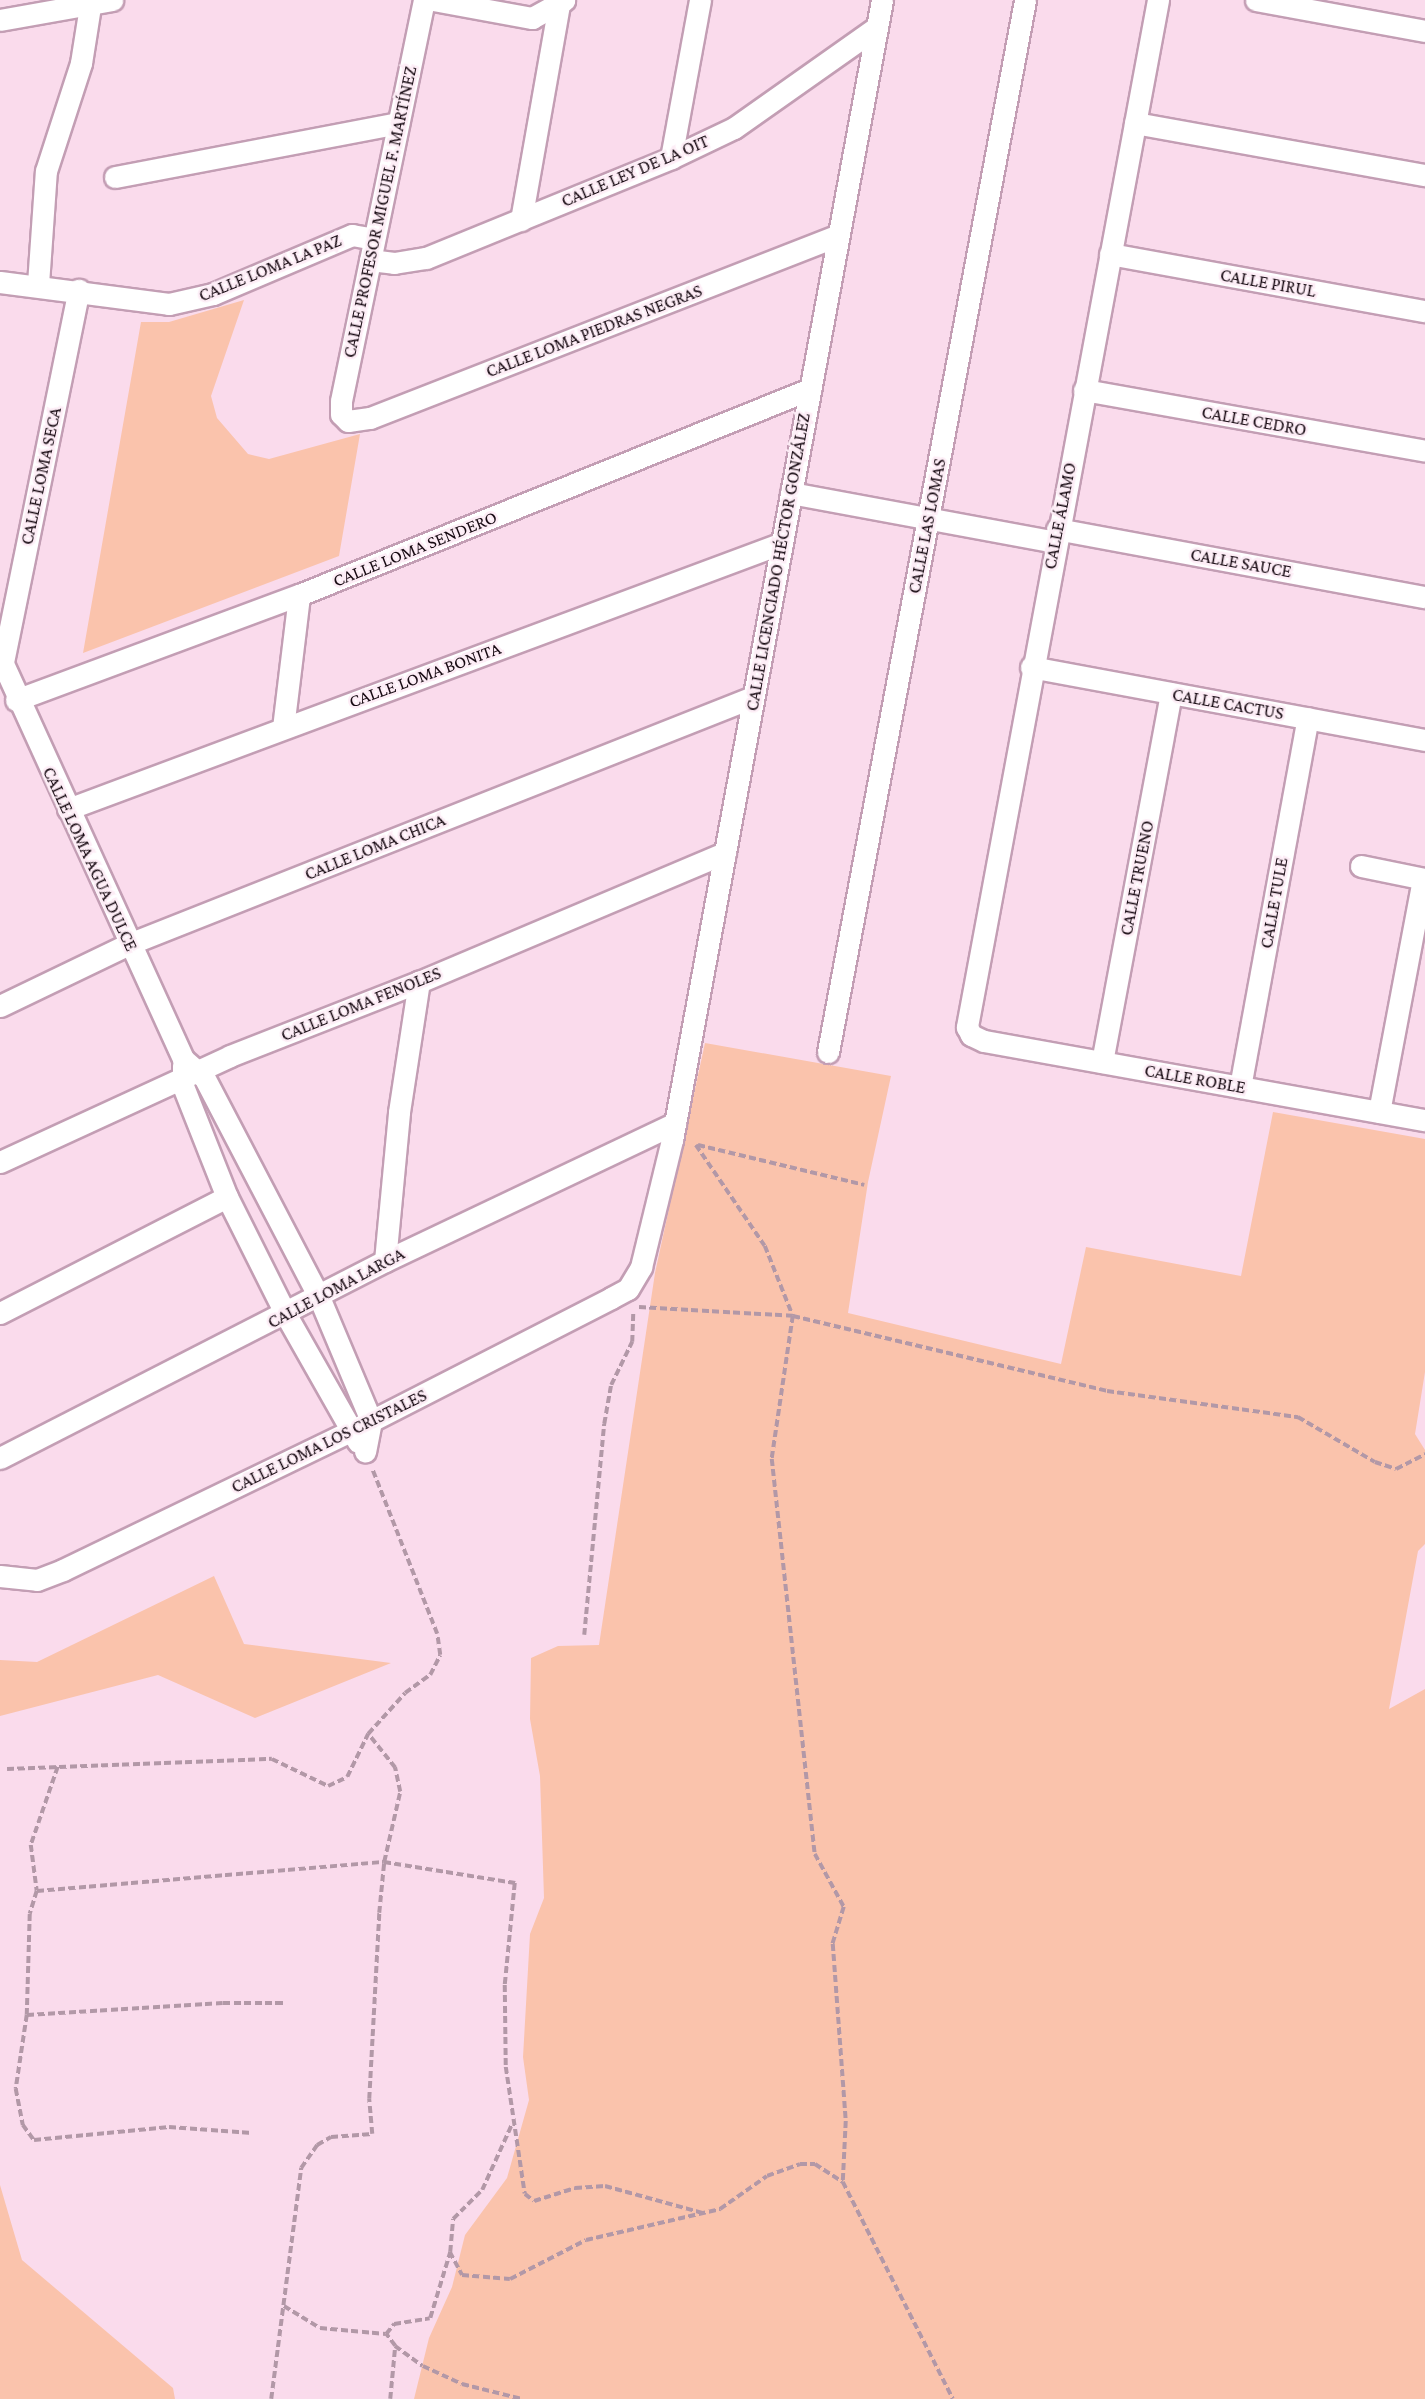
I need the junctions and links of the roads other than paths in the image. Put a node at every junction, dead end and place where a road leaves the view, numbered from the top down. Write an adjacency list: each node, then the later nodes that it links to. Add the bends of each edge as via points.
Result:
1 (112, 0): 9 (street)
2 (424, 0): 14 (street, CALLE PROFESOR MIGUEL F. MARTÍNEZ)
3 (433, 0): 10 (street, via 532,18)
4 (700, 0): 16 (street)
5 (882, 0): 12 (street, CALLE LICENCIADO HÉCTOR GONZÁLEZ)
6 (1025, 0): 33 (street, CALLE LAS LOMAS)
7 (1158, 0): 15 (street, CALLE ÁLAMO)
8 (1256, 0): 13 (street)
9 (90, 2): 11 (street); 25 (street, via 81,63 46,171)
10 (561, 2): 19 (street)
11 (0, 20)
12 (877, 27): 16 (street, CALLE LEY DE LA OIT, via 734,128); 20 (street, CALLE LICENCIADO HÉCTOR GONZÁLEZ)
13 (1425, 31)
14 (398, 123): 18 (street); 21 (street, CALLE PROFESOR MIGUEL F. MARTÍNEZ)
15 (1135, 123): 17 (street); 22 (street, CALLE ÁLAMO)
16 (671, 158): 19 (street, CALLE LEY DE LA OIT)
17 (1425, 174)
18 (115, 177)
19 (521, 220): 23 (street, CALLE LEY DE LA OIT, via 426,258 394,263)
20 (839, 235): 28 (street, CALLE LICENCIADO HÉCTOR GONZÁLEZ); 30 (street, CALLE LOMA PIEDRAS NEGRAS, via 370,418)
21 (374, 239): 23 (street, CALLE PROFESOR MIGUEL F. MARTÍNEZ); 26 (street, CALLE LOMA LA PAZ, via 352,235 214,293 169,304)
22 (1110, 254): 27 (street, CALLE PIRUL); 29 (street, CALLE ÁLAMO)
23 (370, 260): 30 (street, CALLE PROFESOR MIGUEL F. MARTÍNEZ, via 341,401 341,414)
24 (0, 282): 25 (street, CALLE LOMA LA PAZ)
25 (38, 284): 26 (street, CALLE LOMA LA PAZ)
26 (79, 290): 38 (street, CALLE LOMA SECA)
27 (1425, 311)
28 (810, 389): 32 (street, CALLE LICENCIADO HÉCTOR GONZÁLEZ); 36 (street, CALLE LOMA SENDERO)
29 (1084, 390): 31 (street, CALLE CEDRO); 34 (street, CALLE ÁLAMO)
30 (348, 421)
31 (1425, 451)
32 (791, 493): 33 (street, CALLE SAUCE); 35 (street, CALLE LICENCIADO HÉCTOR GONZÁLEZ)
33 (928, 518): 34 (street, CALLE SAUCE); 54 (street, CALLE LAS LOMAS)
34 (1056, 535): 37 (street, CALLE SAUCE); 39 (street, CALLE ÁLAMO)
35 (782, 543): 41 (street, CALLE LICENCIADO HÉCTOR GONZÁLEZ); 44 (street, CALLE LOMA BONITA)
36 (299, 595): 42 (street, CALLE LOMA SENDERO); 44 (street)
37 (1425, 597)
38 (1, 659): 42 (street, CALLE LOMA AGUA DULCE)
39 (1031, 667): 40 (street, CALLE CACTUS); 53 (street, CALLE ÁLAMO, via 967,1012)
40 (1171, 693): 43 (street, CALLE CACTUS); 55 (street, CALLE TRUENO)
41 (753, 696): 47 (street, CALLE LICENCIADO HÉCTOR GONZÁLEZ); 50 (street, CALLE LOMA CHICA)
42 (16, 700): 46 (street, CALLE LOMA AGUA DULCE)
43 (1308, 718): 45 (street, CALLE CACTUS); 57 (street, CALLE TULE)
44 (283, 727): 46 (street, CALLE LOMA BONITA)
45 (1425, 740)
46 (68, 809): 50 (street, CALLE LOMA AGUA DULCE)
47 (725, 853): 51 (street, CALLE LOMA FENOLES); 60 (street, CALLE LICENCIADO HÉCTOR GONZÁLEZ)
48 (1361, 866): 49 (street)
49 (1424, 879): 58 (street)
50 (129, 944): 52 (street, CALLE LOMA CHICA); 56 (street, CALLE LOMA AGUA DULCE)
51 (419, 982): 56 (street, CALLE LOMA FENOLES); 63 (street, via 399,1112)
52 (0, 1006)
53 (968, 1032): 55 (street, CALLE ROBLE, via 984,1041)
54 (828, 1052)
55 (1102, 1062): 57 (street, CALLE ROBLE)
56 (188, 1068): 61 (street, CALLE LOMA FENOLES); 62 (street, CALLE LOMA AGUA DULCE); 65 (street, CALLE LOMA AGUA DULCE)
57 (1240, 1087): 58 (street, CALLE ROBLE)
58 (1379, 1112): 59 (street, CALLE ROBLE)
59 (1425, 1121)
60 (673, 1131): 63 (street, CALLE LOMA LARGA); 64 (street, CALLE LICENCIADO HÉCTOR GONZÁLEZ)
61 (0, 1162)
62 (227, 1197): 66 (street); 67 (street, CALLE LOMA AGUA DULCE)
63 (385, 1261): 65 (street, CALLE LOMA LARGA)
64 (640, 1267): 68 (street, CALLE LOMA LOS CRISTALES, via 628,1289)
65 (319, 1297): 67 (street, CALLE LOMA LARGA); 68 (street, CALLE LOMA AGUA DULCE)
66 (0, 1313)
67 (286, 1315): 69 (street, CALLE LOMA AGUA DULCE); 70 (street, CALLE LOMA LARGA)
68 (371, 1421): 69 (street, CALLE LOMA LOS CRISTALES); 69 (street, CALLE LOMA AGUA DULCE, via 365,1451)
69 (350, 1431): 71 (street, CALLE LOMA LOS CRISTALES, via 51,1575 37,1580)
70 (0, 1458)
71 (0, 1576)

